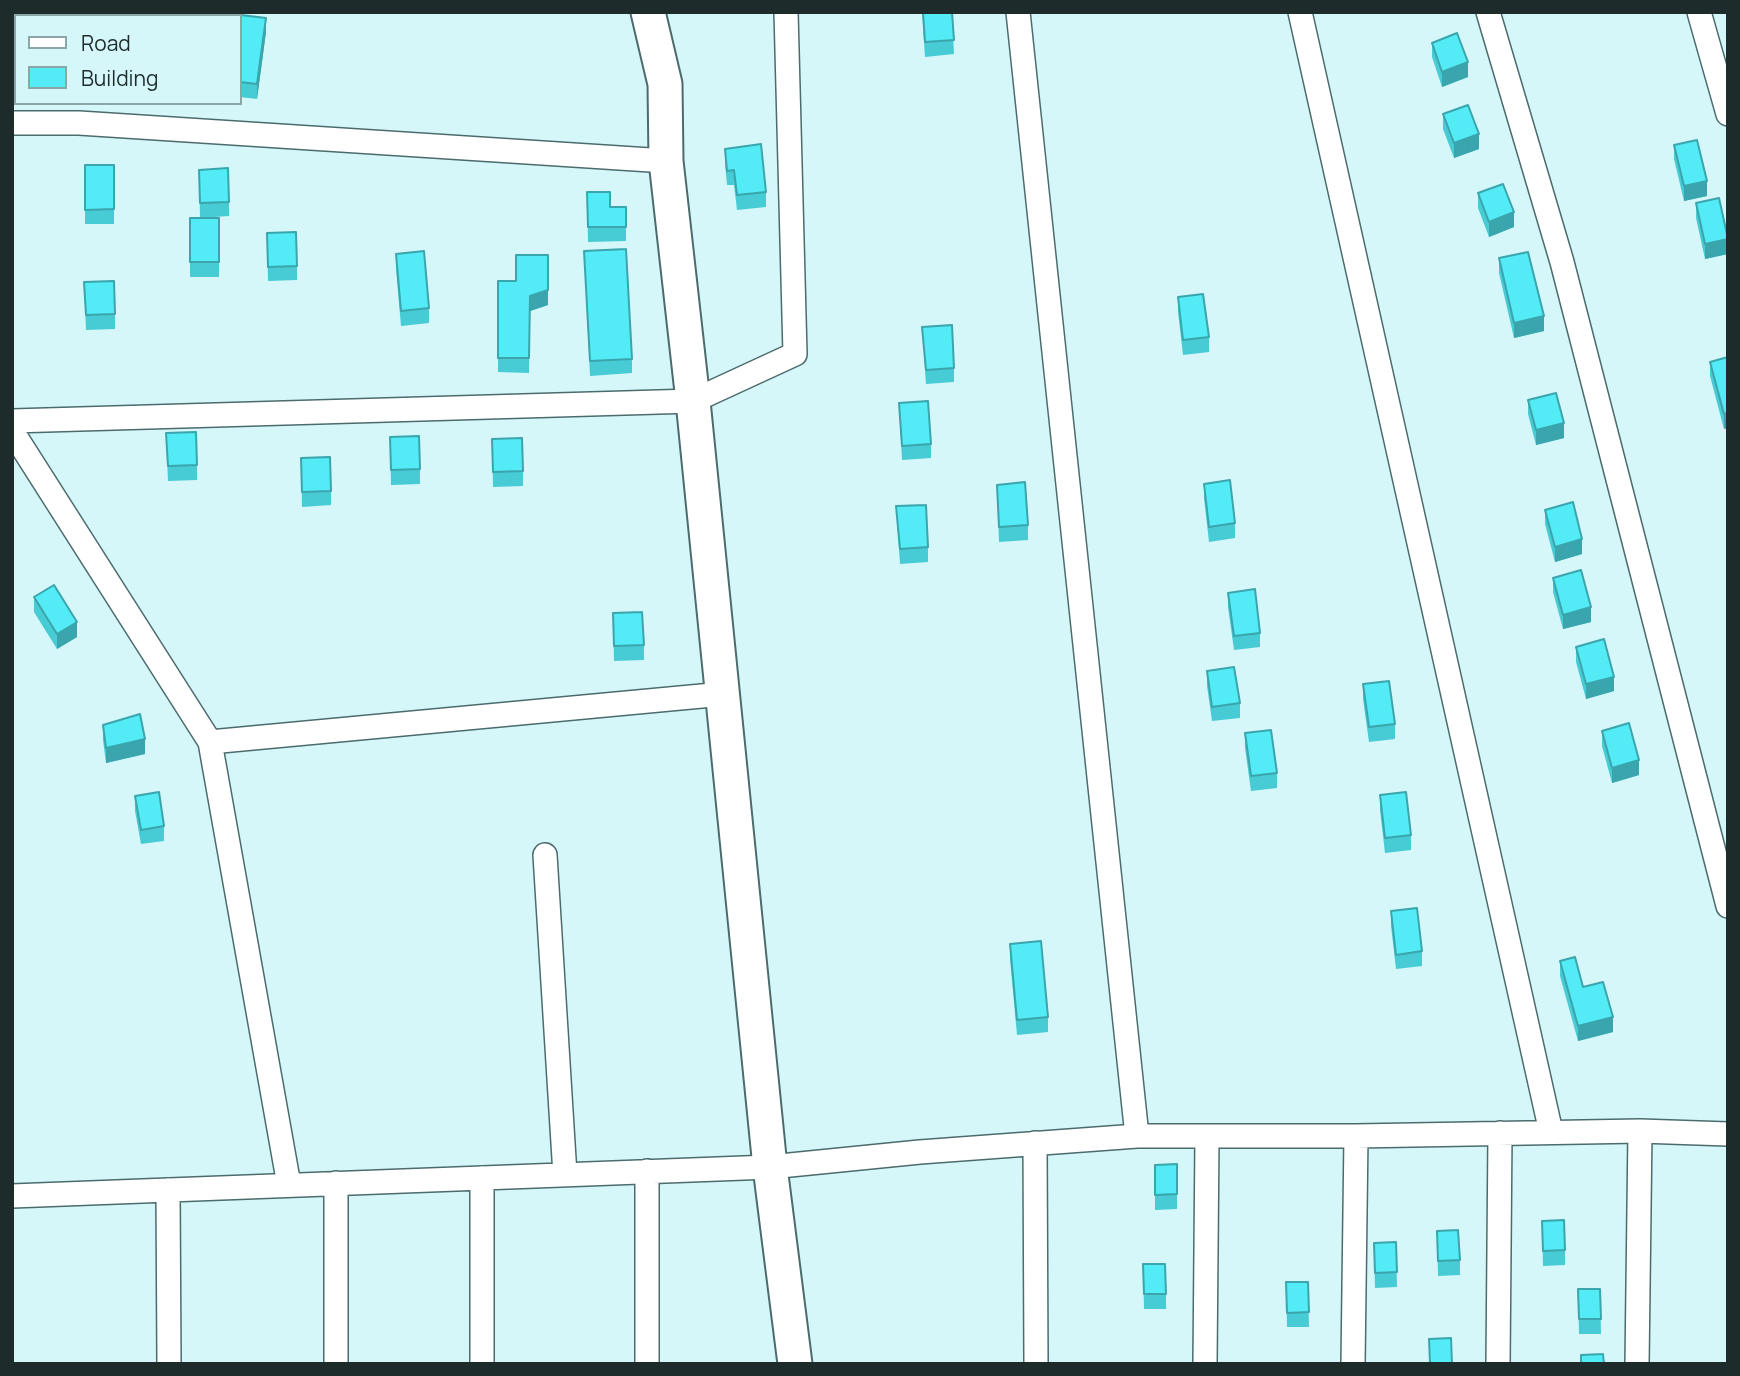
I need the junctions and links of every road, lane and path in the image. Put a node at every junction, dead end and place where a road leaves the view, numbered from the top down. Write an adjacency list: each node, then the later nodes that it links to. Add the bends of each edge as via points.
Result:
1 (648, 12): 9 (street, via 664,84)
2 (786, 12): 10 (street, via 795,354)
3 (1018, 12): 21 (street)
4 (1300, 12): 18 (street)
5 (1488, 12): 16 (street, via 1562,262)
6 (1699, 12): 7 (street)
7 (1728, 114)
8 (12, 123): 9 (street, via 79,123)
9 (666, 161): 10 (street)
10 (693, 401): 11 (street); 13 (street)
11 (12, 421)
12 (12, 431): 14 (street)
13 (723, 694): 14 (street); 25 (street)
14 (211, 742): 30 (street)
15 (545, 855): 27 (street)
16 (1728, 906)
17 (1640, 1131): 18 (street); 20 (street); 42 (street)
18 (1550, 1132): 19 (street)
19 (1500, 1133): 22 (street); 41 (street)
20 (1728, 1134)
21 (1137, 1136): 23 (street); 24 (street)
22 (1356, 1136): 23 (street); 40 (street)
23 (1207, 1137): 39 (street)
24 (1035, 1143): 25 (street); 38 (street)
25 (770, 1167): 26 (street); 37 (street)
26 (647, 1171): 27 (street); 36 (street)
27 (565, 1175): 28 (street)
28 (482, 1178): 29 (street); 35 (street)
29 (335, 1183): 30 (street); 34 (street)
30 (289, 1185): 31 (street)
31 (167, 1190): 32 (street); 33 (street)
32 (12, 1196)
33 (169, 1364)
34 (336, 1364)
35 (482, 1364)
36 (647, 1364)
37 (795, 1364)
38 (1036, 1364)
39 (1205, 1364)
40 (1353, 1364)
41 (1498, 1364)
42 (1637, 1364)

